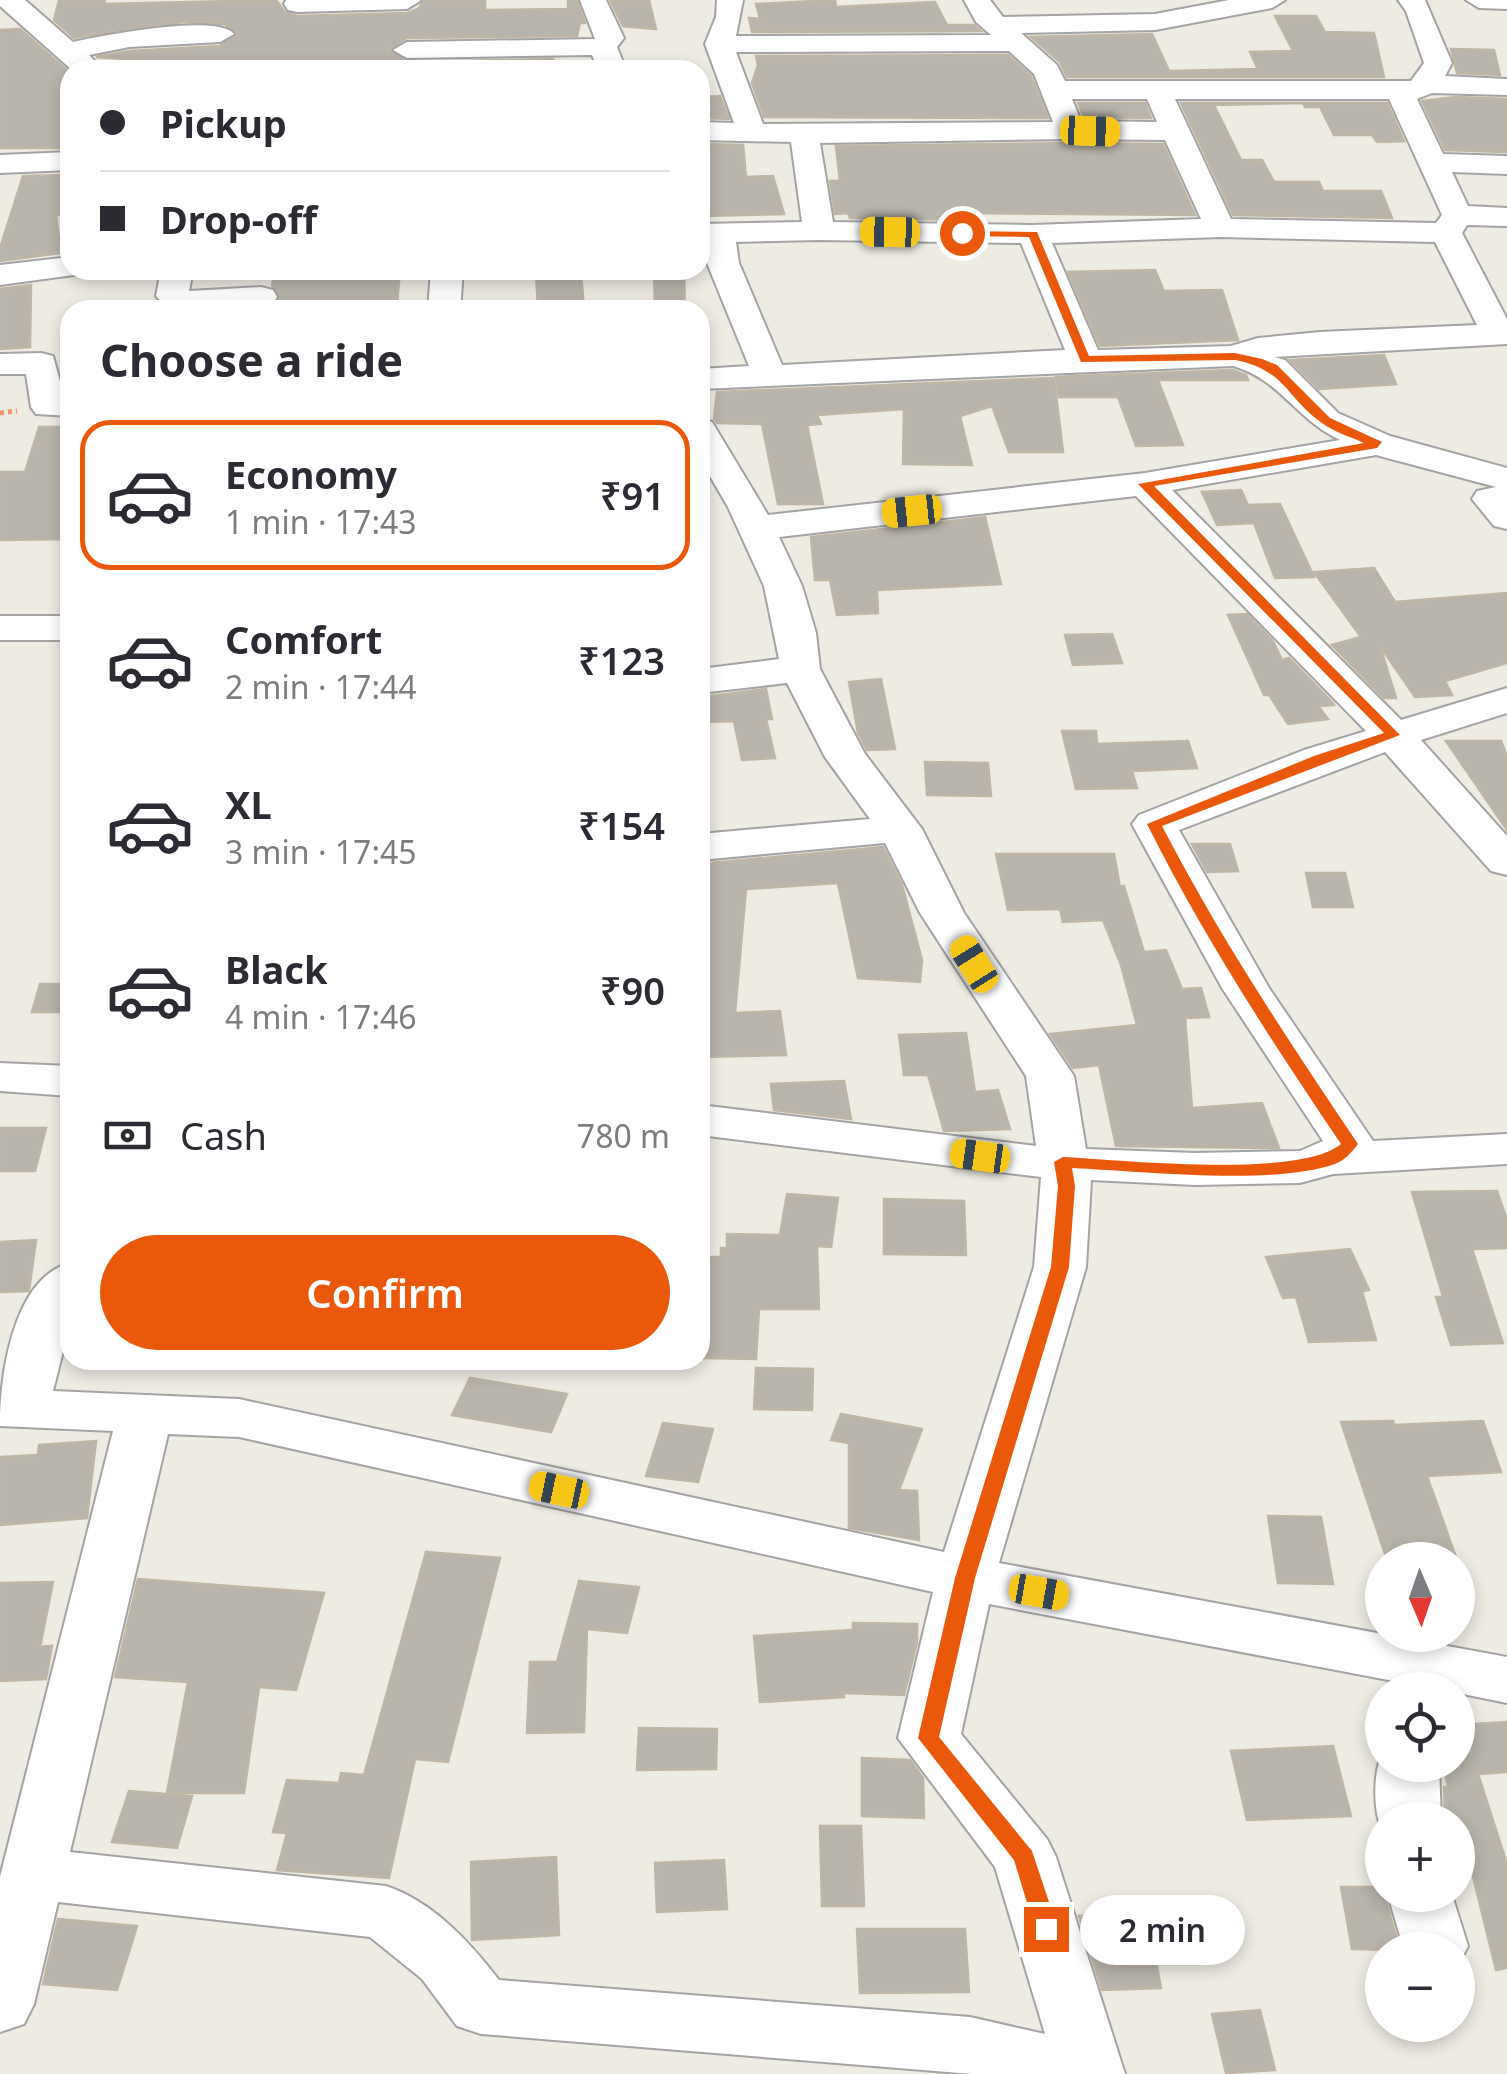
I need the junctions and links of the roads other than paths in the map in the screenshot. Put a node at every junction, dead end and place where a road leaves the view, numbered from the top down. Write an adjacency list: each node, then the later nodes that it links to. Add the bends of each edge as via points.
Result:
1 (10, 0): 13 (street)
2 (407, 0): 11 (street); 21 (street)
3 (592, 0): 19 (street, via 610,38)
4 (730, 0): 17 (street)
5 (977, 0): 16 (street)
6 (1272, 0): 10 (street)
7 (1411, 0): 23 (street, via 1438,63)
8 (1479, 0): 9 (street)
9 (1507, 1)
10 (1235, 2): 12 (street)
11 (298, 4)
12 (1154, 22): 16 (street); 25 (street)
13 (34, 23): 14 (street); 18 (street)
14 (0, 28)
15 (220, 34): 18 (street, via 129,39)
16 (1006, 34): 17 (street); 24 (street, via 1047,71)
17 (719, 44): 27 (street)
18 (68, 51): 20 (street)
19 (607, 59): 21 (street)
20 (78, 60)
21 (411, 60)
22 (1507, 87): 23 (street)
23 (1413, 88): 25 (street); 32 (street)
24 (1053, 90): 25 (street); 28 (street, via 1068,124 1062,130)
25 (1167, 92): 29 (street)
26 (710, 130): 27 (street)
27 (751, 130): 30 (street)
28 (1070, 130): 29 (street); 30 (street)
29 (1174, 131): 37 (street)
30 (804, 134): 38 (street)
31 (60, 161): 33 (street)
32 (1432, 162): 34 (street); 36 (street)
33 (0, 164)
34 (1507, 165)
35 (1507, 217): 36 (street)
36 (1451, 225): 37 (street); 46 (street)
37 (1220, 228): 40 (street)
38 (819, 231): 39 (street); 40 (street)
39 (710, 234)
40 (1033, 234): 48 (street)
41 (710, 236): 50 (street)
42 (60, 268): 43 (street)
43 (0, 274)
44 (261, 297): 45 (street)
45 (211, 300)
46 (1503, 334): 47 (street, via 1304,344)
47 (1235, 356): 48 (street); 53 (street, via 1273,367 1326,420)
48 (1085, 360): 50 (street)
49 (0, 364): 52 (street, via 41,364 48,407)
50 (769, 374): 51 (street)
51 (710, 378)
52 (60, 406)
53 (1377, 444): 55 (street); 56 (street)
54 (710, 447): 59 (street)
55 (1507, 479)
56 (1144, 484): 59 (street); 65 (street)
57 (1507, 497): 58 (street, via 1490,499)
58 (1507, 518)
59 (756, 528): 62 (street, via 783,586)
60 (0, 628): 61 (street)
61 (60, 628)
62 (800, 669): 63 (street); 66 (street, via 846,757)
63 (710, 680)
64 (1507, 700): 65 (street)
65 (1393, 735): 68 (street); 73 (street, via 1154,824 1283,1052 1350,1144)
66 (900, 830): 67 (street); 74 (street, via 942,913 1050,1076)
67 (710, 846)
68 (1507, 862)
69 (0, 1077): 70 (street)
70 (60, 1081)
71 (710, 1121): 74 (street)
72 (1507, 1150): 73 (street)
73 (1333, 1159): 74 (street, via 1300,1167)
74 (1063, 1162): 78 (street, via 1060,1267)
75 (60, 1294): 76 (street, via 46,1313)
76 (10, 1408): 77 (street)
77 (145, 1415): 78 (street, via 240,1418); 82 (street)
78 (965, 1578): 79 (street); 84 (street, via 928,1738 1024,1857)
79 (1394, 1672)
80 (1475, 1678): 81 (street)
81 (1507, 1680)
82 (24, 1857): 83 (street); 84 (street, via 386,1912 445,1960 481,2006 970,2045)
83 (0, 2004)
84 (1091, 2074)

